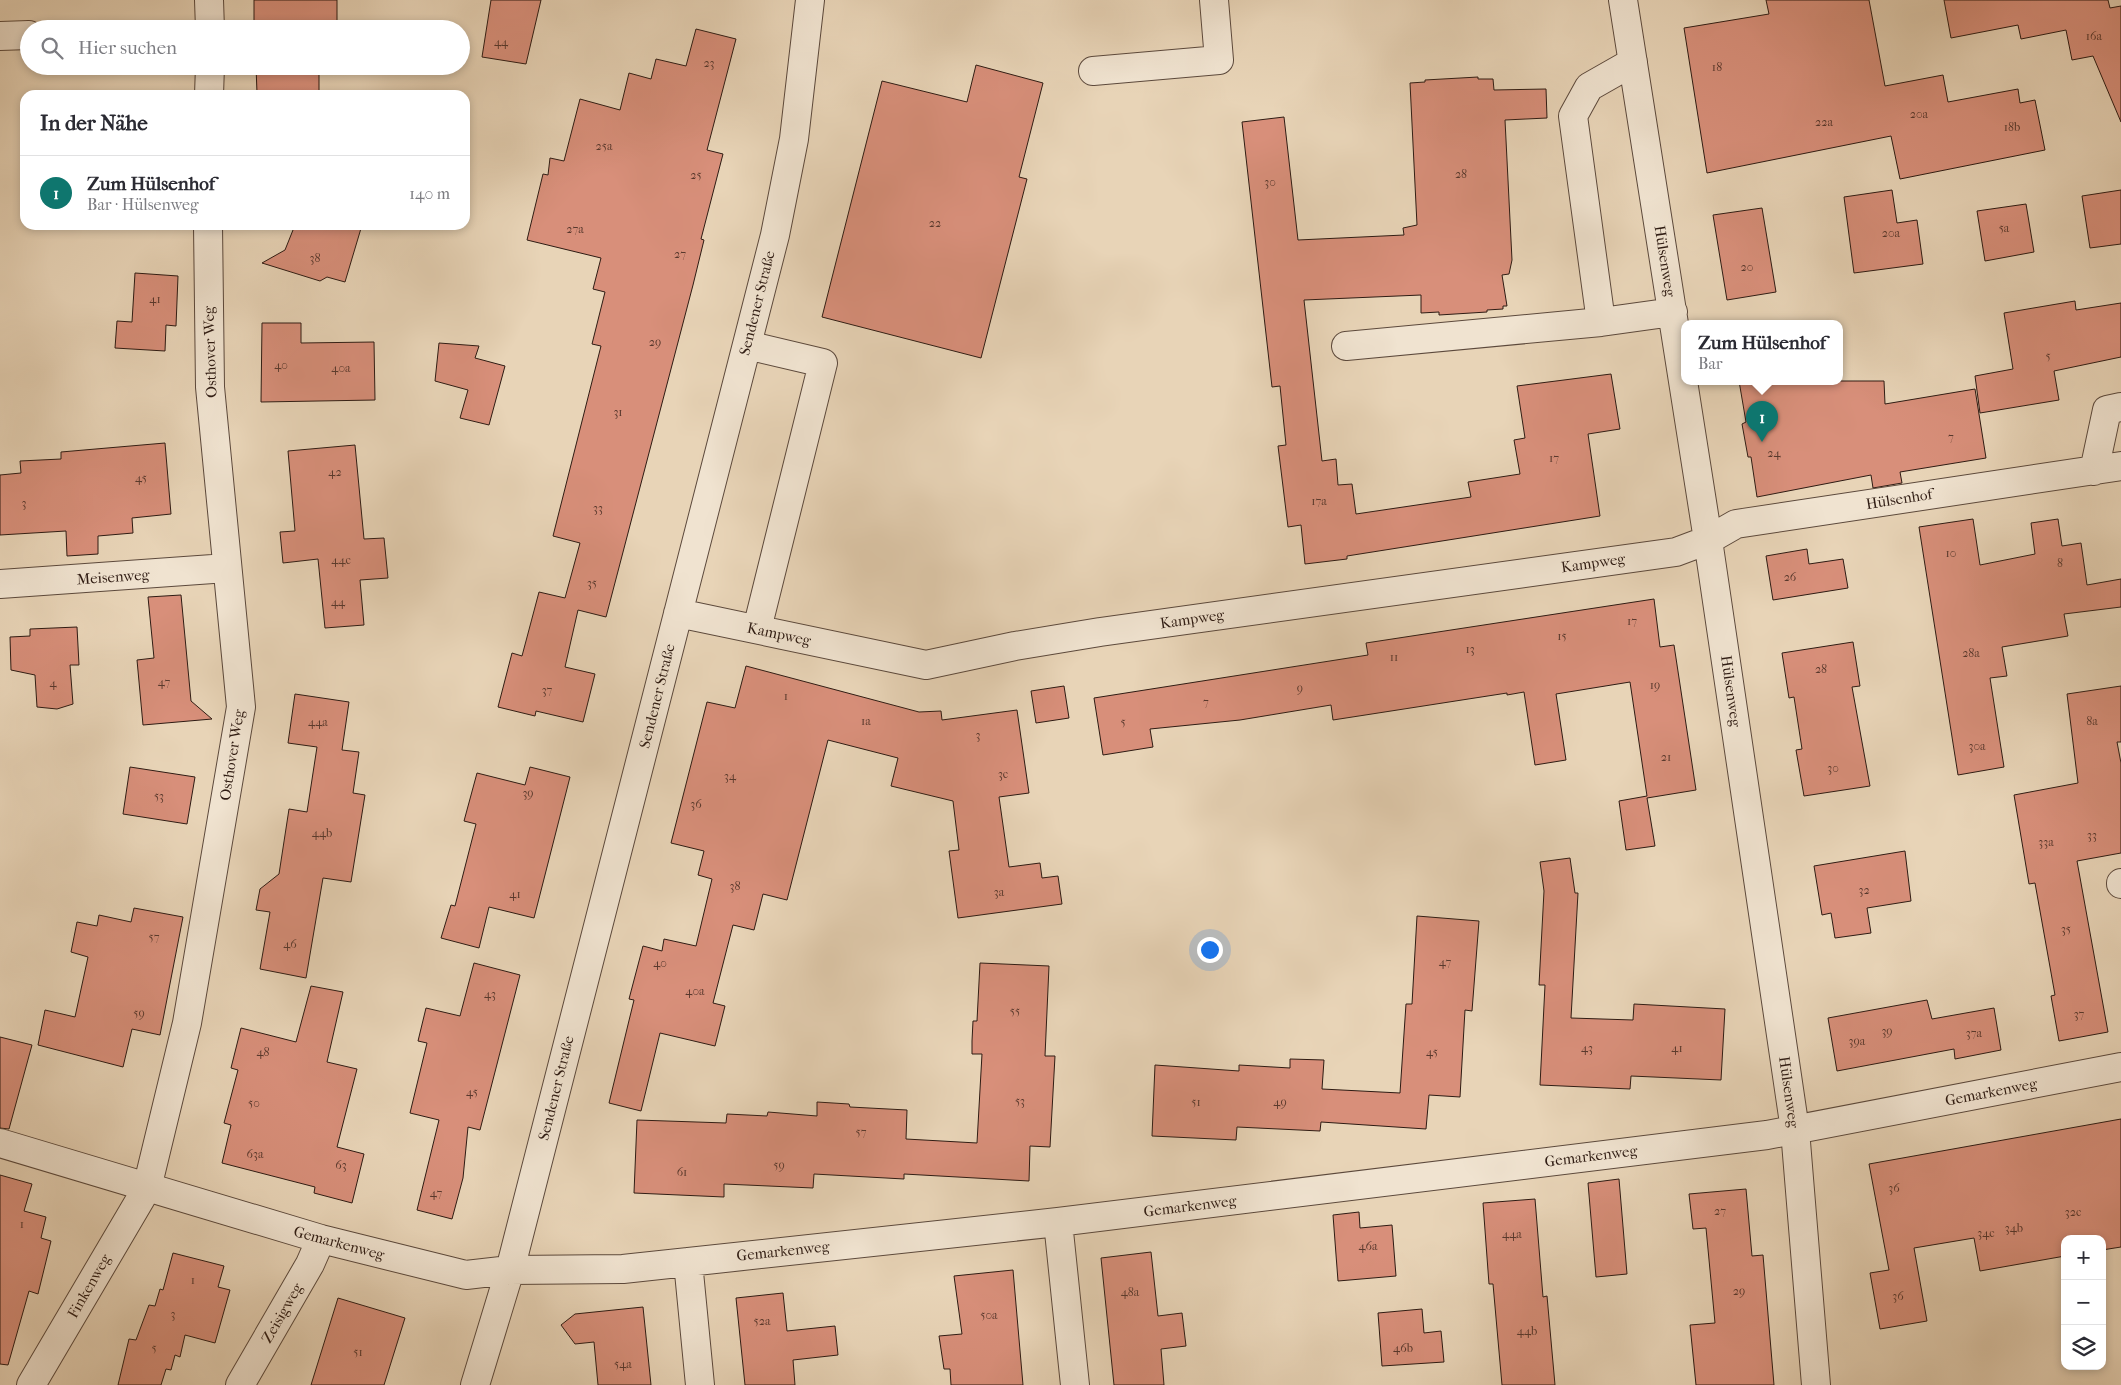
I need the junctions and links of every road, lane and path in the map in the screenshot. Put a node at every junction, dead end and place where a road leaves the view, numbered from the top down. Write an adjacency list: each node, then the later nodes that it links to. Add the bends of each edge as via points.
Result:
1 (209, 0): 5 (street)
2 (810, 0): 15 (street, Sendener Straße, via 794,139 775,235)
3 (1214, 0): 9 (street, via 1219,60)
4 (1623, 0): 8 (street, Hülsenweg)
5 (210, 20)
6 (0, 36): 7 (street)
7 (20, 36)
8 (1633, 62): 13 (street, Hülsenweg); 14 (street, via 1589,87 1573,116)
9 (1093, 71)
10 (210, 75): 11 (street)
11 (209, 90)
12 (208, 230): 23 (street, Osthover Weg, via 210,387)
13 (1673, 312): 14 (street); 17 (street, Hülsenweg)
14 (1601, 322): 16 (street)
15 (746, 344): 25 (street, Sendener Straße); 26 (street, via 823,363)
16 (1346, 346)
17 (1681, 364)
18 (1684, 385): 22 (street, Hülsenweg)
19 (2121, 407): 21 (street, via 2107,410)
20 (2121, 466): 21 (street, Hülsenhof)
21 (2094, 470): 22 (street, Hülsenhof, via 1736,524)
22 (1708, 540): 26 (street, Kampweg, via 1676,552 1100,632 926,665); 28 (street, Hülsenweg)
23 (227, 568): 24 (street, Meisenweg); 30 (street, Osthover Weg, via 241,707 187,1023)
24 (0, 584)
25 (678, 614): 26 (street, Kampweg); 34 (street, Sendener Straße)
26 (757, 629)
27 (2121, 1067): 28 (street, Gemarkenweg)
28 (1795, 1130): 31 (street, Gemarkenweg); 40 (street, Hülsenweg)
29 (0, 1143): 30 (street, Gemarkenweg)
30 (147, 1188): 32 (street, Gemarkenweg); 35 (street, Finkenweg)
31 (1058, 1222): 33 (street, Gemarkenweg); 39 (street)
32 (321, 1239): 34 (street, Gemarkenweg, via 466,1275); 36 (street, Zeisigweg, via 310,1264)
33 (688, 1262): 34 (street, Gemarkenweg, via 622,1269); 38 (street)
34 (510, 1270): 37 (street, Sendener Straße)
35 (32, 1385)
36 (240, 1385)
37 (475, 1385)
38 (700, 1385)
39 (1075, 1385)
40 (1816, 1385)

